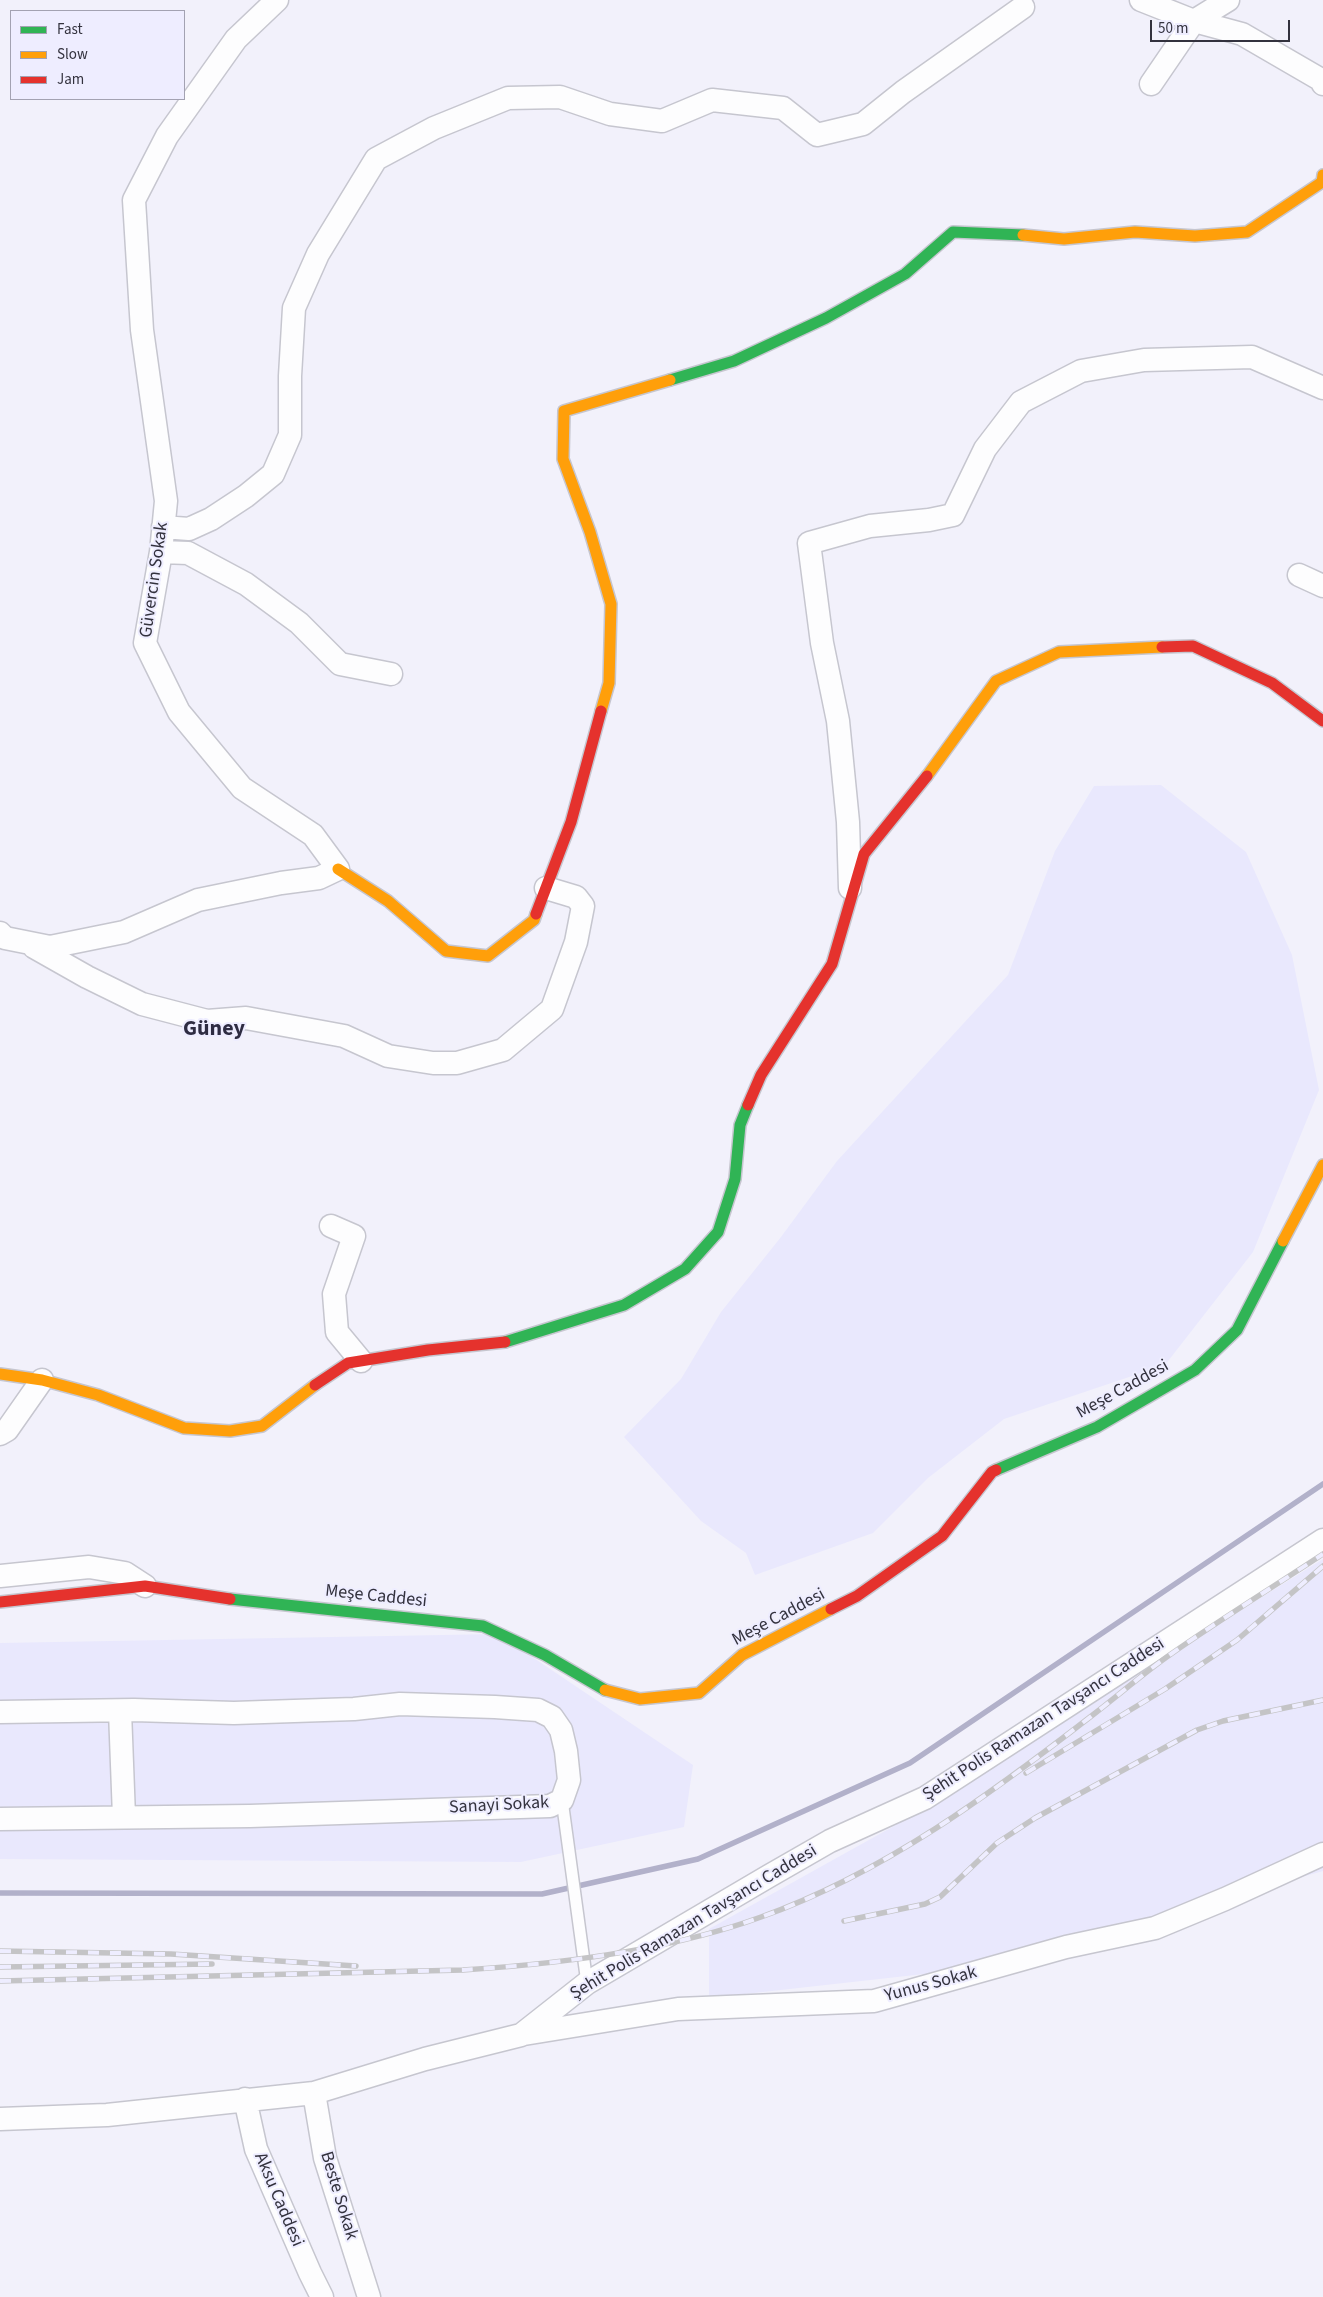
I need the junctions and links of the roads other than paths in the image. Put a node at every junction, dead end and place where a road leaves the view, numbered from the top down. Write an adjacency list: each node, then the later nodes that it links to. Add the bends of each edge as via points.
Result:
1 (277, 0): 10 (street, Güvercin Sokak, via 236,39 167,136 134,200 142,330 166,501)
2 (1141, 0): 5 (street)
3 (1228, 0): 5 (street)
4 (1019, 2): 10 (street, via 863,124 818,135 783,108 712,100 662,121 610,114 560,97 508,98 434,128 376,159 318,254 294,308 290,435 273,474 211,519 189,529)
5 (1194, 21): 6 (street); 7 (street, via 1242,34)
6 (1151, 84)
7 (1323, 84)
8 (1323, 175): 17 (street, via 1322,182 1247,232 1195,236 1135,232 1064,239 953,232 905,274 826,318 734,361 564,411 563,459 590,532 611,604 609,683 571,822)
9 (1323, 388): 18 (street, via 1252,357 1144,360 1081,372 1021,402 985,449 953,515 870,526 809,543 822,643 838,721 848,822)
10 (163, 527): 11 (street, Güvercin Sokak)
11 (161, 552): 14 (street, via 188,553 246,584 299,623 340,664); 16 (street, Güvercin Sokak, via 145,643 179,712 242,788 313,835)
12 (1299, 575): 13 (street)
13 (1323, 586)
14 (391, 674)
15 (1323, 721): 18 (street, via 1272,683 1193,646 1059,652 996,681 913,796 864,854)
16 (338, 869): 17 (street, via 388,901 446,951 488,956 534,920); 20 (street, via 319,878 198,900 124,932 50,948)
17 (546, 888): 20 (street, via 576,897 582,906 576,942 552,1009 503,1050 457,1063 388,1056 344,1036 246,1018 207,1021 142,1004)
18 (850, 901): 23 (street, via 832,964 761,1074 740,1125 735,1179 718,1232 685,1269 624,1305 512,1341)
19 (0, 934): 20 (street)
20 (24, 942)
21 (1323, 1165): 29 (street, Meşe Caddesi, via 1237,1330 1195,1370 1097,1427 992,1472 942,1536 857,1596 742,1655 699,1693 640,1699 605,1690 545,1655 483,1626 266,1604)
22 (331, 1226): 23 (street, via 354,1236 334,1294 337,1332)
23 (361, 1361): 25 (street, via 348,1363 315,1384 262,1426 230,1431 184,1428 98,1395)
24 (0, 1374): 25 (street)
25 (42, 1380): 26 (street, via 7,1430)
26 (0, 1434)
27 (1323, 1540): 37 (street, Şehit Polis Ramazan Tavşancı Caddesi, via 924,1798 830,1841)
28 (0, 1576): 29 (street, via 89,1567 125,1573)
29 (145, 1586): 30 (street, Meşe Caddesi)
30 (0, 1602)
31 (120, 1711): 32 (street, Sanayi Sokak); 33 (street, Sanayi Sokak, via 234,1713 400,1704 538,1710 552,1717 561,1730 569,1780); 34 (street)
32 (0, 1712)
33 (562, 1800): 34 (street, Sanayi Sokak, via 550,1806 521,1808); 37 (lane)
34 (124, 1817): 35 (street, Sanayi Sokak)
35 (0, 1819)
36 (1323, 1854): 38 (street, Yunus Sokak, via 1154,1928 1066,1947 874,2001 678,2009)
37 (587, 1983): 38 (street, Şehit Polis Ramazan Tavşancı Caddesi)
38 (521, 2035): 39 (street, Şehit Polis Ramazan Tavşancı Caddesi, via 425,2059)
39 (314, 2093): 40 (street, Şehit Polis Ramazan Tavşancı Caddesi); 43 (street, Beste Sokak, via 324,2158)
40 (245, 2099): 41 (street, Şehit Polis Ramazan Tavşancı Caddesi, via 107,2115); 42 (street, Aksu Caddesi, via 256,2149)
41 (0, 2118)
42 (322, 2297)
43 (369, 2297)

